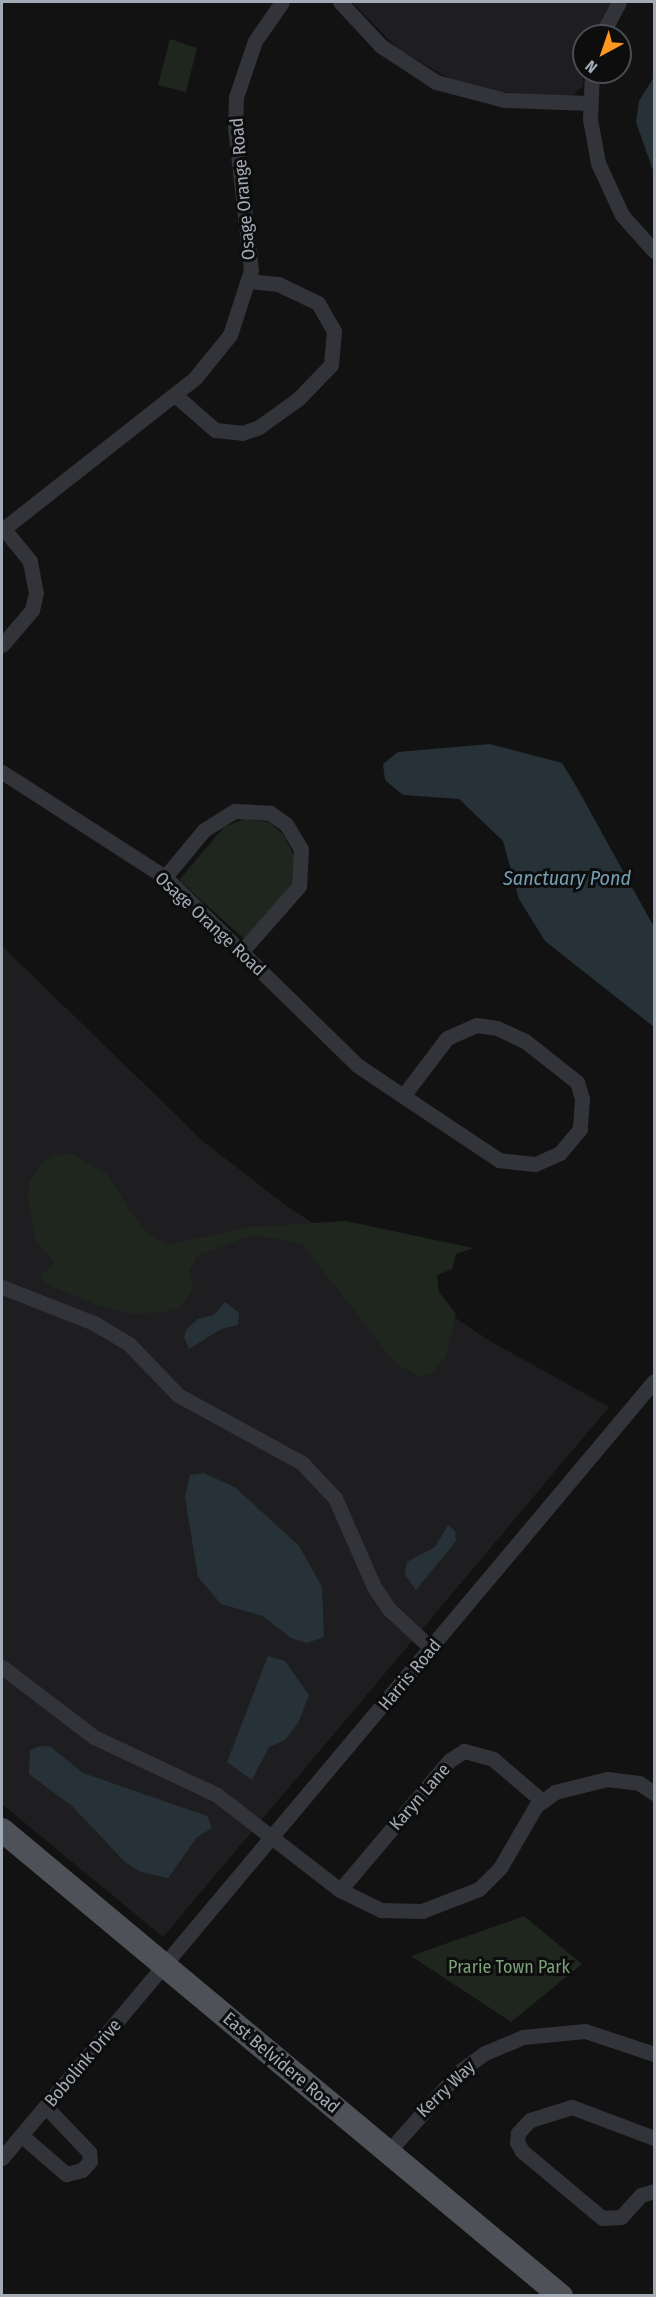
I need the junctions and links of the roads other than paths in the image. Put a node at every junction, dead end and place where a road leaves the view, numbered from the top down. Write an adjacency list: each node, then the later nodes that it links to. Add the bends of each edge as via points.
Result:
1 (282, 2): 8 (street, Osage Orange Road, via 255,41 236,97)
2 (340, 2): 6 (street, via 381,46 436,82 505,100)
3 (619, 2): 4 (street)
4 (607, 24)
5 (591, 84): 6 (street)
6 (589, 103): 7 (street, via 598,163 609,191 628,223)
7 (654, 251)
8 (248, 281): 9 (street, Osage Orange Road, via 230,334); 9 (street, via 278,284 318,303 334,331 331,365 298,399 259,427 242,433 215,430)
9 (175, 395): 10 (street, Osage Orange Road)
10 (2, 529): 11 (street, via 30,561 36,593 28,617)
11 (2, 645)
12 (2, 771): 13 (street, Osage Orange Road)
13 (165, 877): 14 (street, Osage Orange Road); 14 (street, via 204,830 235,811 270,813 286,824 301,849 299,886)
14 (241, 952): 15 (street, Osage Orange Road, via 357,1065)
15 (403, 1096): 15 (street, Osage Orange Road, via 499,1160 512,1164 535,1164 560,1153 580,1129 583,1113 577,1082 552,1058 497,1028 476,1025 447,1038)
16 (2, 1287): 18 (street, via 94,1323 129,1344 178,1395 302,1463 335,1498 374,1587 389,1608)
17 (654, 1381): 18 (street, Harris Road)
18 (432, 1649): 23 (street, Harris Road)
19 (2, 1667): 23 (street, via 94,1737 217,1795)
20 (654, 1793): 21 (street, via 639,1783 598,1779 555,1792)
21 (542, 1801): 24 (street, via 500,1868 463,1898 405,1912 381,1910); 24 (street, Karyn Lane, via 493,1759 464,1751 450,1760)
22 (2, 1830): 25 (main road, East Belvidere Road)
23 (275, 1837): 24 (street); 25 (street, Harris Road)
24 (340, 1890)
25 (164, 1967): 27 (street, Bobolink Drive); 30 (main road, East Belvidere Road)
26 (654, 2054): 30 (street, Kerry Way, via 632,2043 585,2031 523,2037 485,2053 460,2071)
27 (46, 2107): 28 (street, Bobolink Drive); 28 (street, via 90,2152 90,2161 82,2170 66,2174)
28 (21, 2135): 31 (street, Bobolink Drive)
29 (654, 2138): 32 (street, via 572,2107 530,2120 518,2133 522,2151 602,2218 621,2217 641,2194)
30 (388, 2152): 33 (main road, East Belvidere Road)
31 (2, 2158)
32 (654, 2191)
33 (561, 2295)

